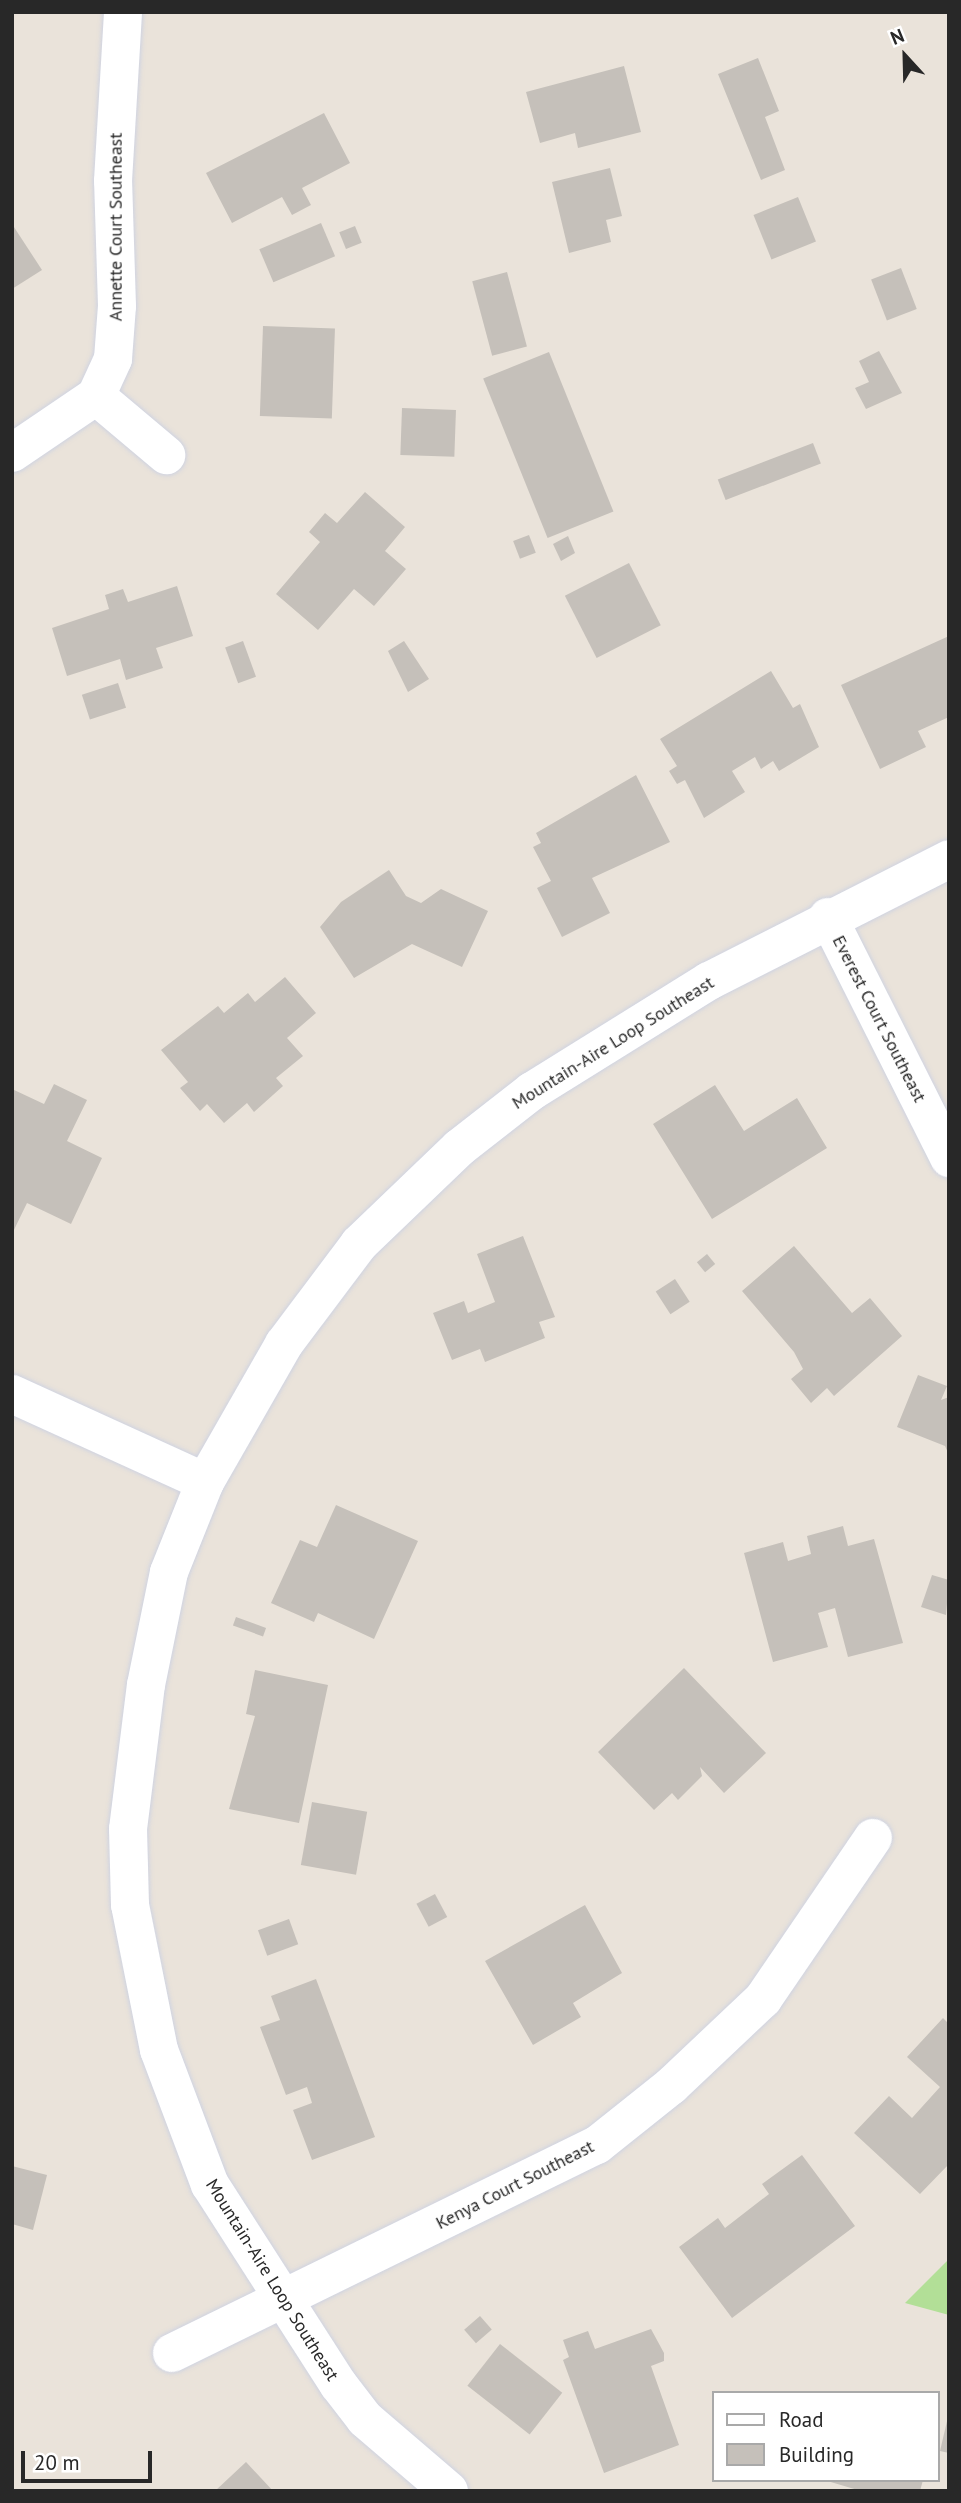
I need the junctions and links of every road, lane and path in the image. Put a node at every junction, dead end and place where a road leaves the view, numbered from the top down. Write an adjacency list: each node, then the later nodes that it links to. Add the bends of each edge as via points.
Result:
1 (123, 12): 2 (street, Annette Court Southeast, via 113,181 117,306 113,359)
2 (96, 396): 3 (street); 4 (street)
3 (12, 453)
4 (166, 455)
5 (949, 859): 6 (street, Mountain-Aire Loop Southeast)
6 (828, 917): 7 (street, Everest Court Southeast); 9 (street, Mountain-Aire Loop Southeast, via 556,1076 458,1148 359,1244 284,1344)
7 (949, 1158)
8 (12, 1394): 9 (street)
9 (205, 1482): 11 (street, Mountain-Aire Loop Southeast, via 169,1572 146,1685 128,1829 130,1905 159,2050 183,2126 210,2185)
10 (873, 1838): 11 (street, Kenya Court Southeast, via 763,1999 671,2086 597,2145)
11 (281, 2297): 12 (street, Kenya Court Southeast); 13 (street, Mountain-Aire Loop Southeast, via 365,2419)
12 (172, 2353)
13 (449, 2491)

